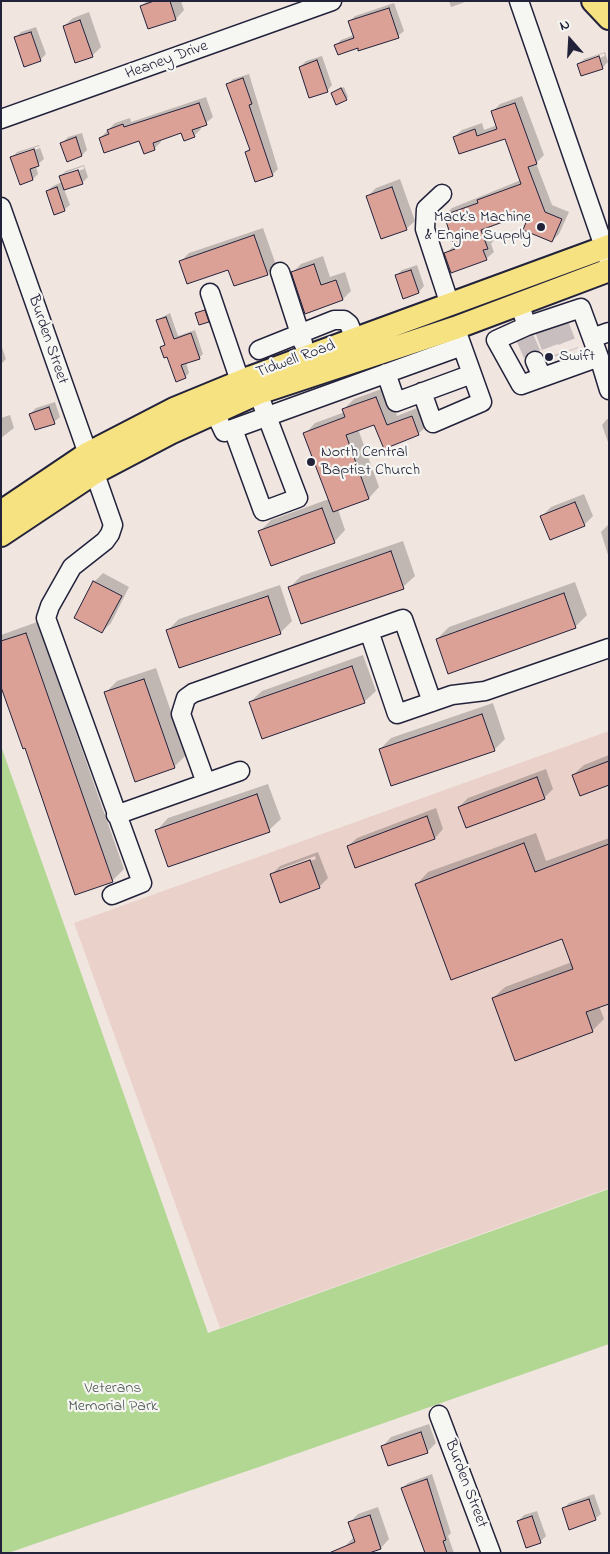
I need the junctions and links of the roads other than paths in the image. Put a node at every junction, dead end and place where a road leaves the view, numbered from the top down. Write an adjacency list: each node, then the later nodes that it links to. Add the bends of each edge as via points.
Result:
1 (332, 1): 5 (street, Heaney Drive)
2 (519, 1): 8 (street)
3 (593, 1): 4 (main road)
4 (609, 18)
5 (1, 119)
6 (442, 194): 13 (street, via 426,209 425,230)
7 (1, 207): 36 (street, Burden Street)
8 (607, 251): 13 (main road, Tidwell Road)
9 (609, 270): 12 (main road, Tidwell Road)
10 (280, 272): 16 (street)
11 (210, 293): 23 (street)
12 (519, 303): 14 (street); 17 (main road, Tidwell Road)
13 (450, 304): 17 (main road); 19 (main road, Tidwell Road)
14 (539, 326): 18 (street, via 581,308); 28 (street, via 496,340 521,385)
15 (609, 332): 18 (street)
16 (299, 334): 19 (street, via 334,320 344,320); 20 (street); 21 (street)
17 (458, 337): 25 (main road, Tidwell Road); 26 (street); 27 (street)
18 (592, 338): 22 (street)
19 (355, 339): 21 (main road, Tidwell Road)
20 (258, 350): 23 (street); 29 (street)
21 (307, 356): 29 (main road, Tidwell Road)
22 (599, 357): 28 (street, via 565,361); 31 (street)
23 (232, 360): 29 (street)
24 (535, 361): 28 (street)
25 (349, 363): 29 (main road, Tidwell Road); 30 (street)
26 (386, 373): 30 (street); 32 (street, via 396,402)
27 (472, 374): 32 (street); 32 (street, via 482,402 433,423)
28 (542, 377)
29 (254, 381): 33 (main road, Tidwell Road); 34 (street); 36 (main road, Tidwell Road, via 174,409)
30 (356, 384): 34 (street)
31 (609, 390)
32 (422, 392)
33 (215, 413): 35 (street, via 224,432); 36 (main road, Tidwell Road)
34 (269, 416): 35 (street); 35 (street, via 298,498 263,511)
35 (233, 428)
36 (90, 463): 37 (main road, Tidwell Road); 38 (main road, Tidwell Road); 44 (street, Burden Street, via 113,525 105,542 72,567 46,618)
37 (1, 512)
38 (1, 535)
39 (369, 631): 41 (street, via 402,619); 41 (street, via 398,714); 43 (street, via 186,698 181,714)
40 (609, 648): 41 (street, via 485,691 452,695)
41 (432, 702)
42 (240, 771): 43 (street)
43 (206, 783): 44 (street)
44 (116, 815): 45 (street, Burden Street, via 142,883)
45 (112, 895)
46 (439, 1415): 47 (street, Burden Street)
47 (491, 1553)

